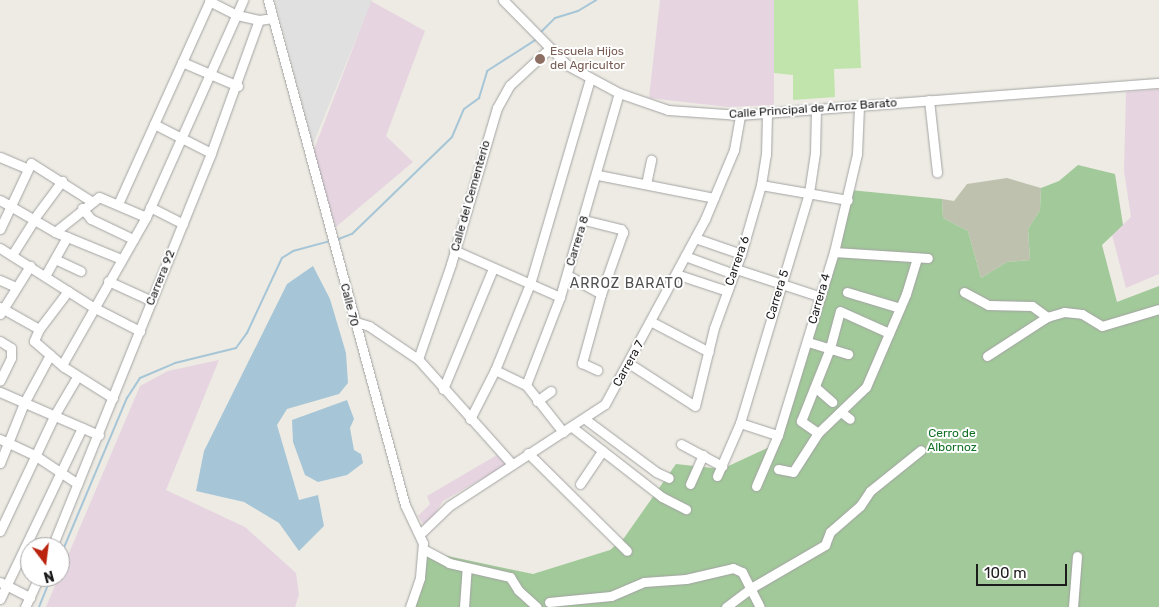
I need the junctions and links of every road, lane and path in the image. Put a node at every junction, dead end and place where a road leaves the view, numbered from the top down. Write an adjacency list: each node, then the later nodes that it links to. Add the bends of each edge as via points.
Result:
1 (243, 0): 5 (street)
2 (268, 0): 6 (street, Calle 70)
3 (503, 0): 8 (street, Calle Principal de Arroz Barato)
4 (210, 1): 5 (street); 9 (street)
5 (237, 15): 7 (street); 10 (street)
6 (273, 18): 7 (street); 86 (street, Calle 70)
7 (258, 20): 13 (street, Carrera 92)
8 (549, 49): 11 (street, Calle Principal de Arroz Barato); 52 (street, Calle del Cementerio, via 510,85 497,108)
9 (182, 62): 10 (street); 20 (street)
10 (210, 76): 13 (street); 21 (street)
11 (590, 79): 14 (street, Calle Principal de Arroz Barato); 71 (street)
12 (1159, 83): 15 (street, Calle Principal de Arroz Barato)
13 (238, 86): 22 (street, Carrera 92)
14 (619, 93): 19 (street, Calle Principal de Arroz Barato, via 668,110); 27 (street, Carrera 8)
15 (928, 100): 16 (street, Calle Principal de Arroz Barato); 26 (street)
16 (859, 106): 17 (street, Calle Principal de Arroz Barato); 29 (street, Carrera 4, via 857,154)
17 (816, 109): 18 (street, Calle Principal de Arroz Barato); 33 (street, Carrera 5, via 815,153)
18 (767, 113): 19 (street, Calle Principal de Arroz Barato); 32 (street, Carrera 6)
19 (740, 115): 34 (street, Carrera 7, via 734,150)
20 (154, 124): 21 (street); 38 (street)
21 (183, 139): 22 (street); 40 (street)
22 (211, 154): 45 (street, Carrera 92)
23 (0, 157): 25 (street)
24 (651, 160): 31 (street)
25 (28, 169): 30 (street, via 31,163); 39 (street)
26 (937, 173)
27 (598, 175): 31 (street); 44 (street, Carrera 8)
28 (862, 179): 29 (street)
29 (852, 180): 36 (street, Carrera 4)
30 (62, 182): 37 (street); 43 (street)
31 (646, 184): 34 (street)
32 (761, 185): 33 (street); 54 (street, Carrera 6)
33 (809, 193): 36 (street); 70 (street, Carrera 5)
34 (714, 198): 49 (street, Carrera 7)
35 (0, 200): 39 (street)
36 (848, 200): 53 (street, Carrera 4)
37 (91, 201): 38 (street, via 100,196); 41 (street)
38 (118, 204): 42 (street)
39 (12, 206): 43 (street); 46 (street)
40 (150, 207): 42 (street); 45 (street)
41 (82, 208): 47 (street); 50 (street, via 91,219)
42 (146, 217): 50 (street)
43 (34, 220): 47 (street); 55 (street)
44 (584, 220): 66 (street, Carrera 8); 77 (street, via 623,232)
45 (183, 224): 80 (street, Carrera 92)
46 (0, 229)
47 (54, 232): 48 (street)
48 (67, 237): 59 (street); 60 (street)
49 (695, 238): 54 (street); 56 (street, Carrera 7)
50 (134, 239): 60 (street)
51 (0, 248): 55 (street)
52 (454, 250): 62 (street); 98 (street, Calle del Cementerio)
53 (834, 252): 57 (street); 79 (street, Carrera 4)
54 (741, 254): 64 (street, Carrera 6)
55 (12, 255): 61 (street)
56 (686, 256): 64 (street); 65 (street, Carrera 7)
57 (917, 258): 58 (street); 82 (street)
58 (928, 258)
59 (57, 260): 63 (street); 67 (street)
60 (121, 260): 69 (street)
61 (30, 266): 67 (street); 72 (street)
62 (493, 268): 71 (street); 107 (street)
63 (81, 271)
64 (735, 271): 70 (street); 74 (street, Carrera 6)
65 (676, 274): 74 (street); 87 (street, Carrera 7)
66 (567, 275): 77 (street); 78 (street, Carrera 8)
67 (45, 276): 73 (street)
68 (0, 280): 72 (street)
69 (108, 281): 80 (street); 81 (street)
70 (782, 283): 79 (street); 119 (street, Carrera 5)
71 (530, 284): 78 (street); 101 (street)
72 (16, 287): 83 (street)
73 (68, 291): 81 (street); 88 (street)
74 (727, 291): 94 (street, Carrera 6)
75 (847, 292): 82 (street)
76 (964, 292): 85 (street, via 988,305 1032,306)
77 (600, 294): 102 (street, via 582,363)
78 (560, 297): 105 (street, Carrera 8)
79 (821, 297): 92 (street, Carrera 4)
80 (152, 301): 89 (street, Carrera 92)
81 (93, 307): 89 (street); 100 (street)
82 (900, 308): 90 (street)
83 (1, 309): 88 (street)
84 (1159, 309): 85 (street, via 1102,326 1073,312)
85 (1047, 317): 97 (street)
86 (353, 321): 98 (street, via 369,326); 147 (street, Calle 70, via 408,513)
87 (652, 322): 94 (street); 99 (street, Carrera 7)
88 (39, 329): 96 (street, via 34,341)
89 (140, 331): 110 (street, Carrera 92)
90 (889, 333): 93 (street, via 840,311); 114 (street, via 866,386)
91 (0, 341): 104 (street, via 11,348 11,358)
92 (808, 342): 93 (street); 125 (street, Carrera 4)
93 (830, 348): 95 (street); 106 (street)
94 (709, 352): 99 (street, Carrera 6, via 695,406)
95 (848, 354)
96 (50, 355): 100 (street); 113 (street)
97 (987, 356)
98 (418, 359): 107 (street)
99 (630, 364): 117 (street, Carrera 7, via 606,404)
100 (62, 365): 103 (street)
101 (495, 370): 105 (street); 116 (street)
102 (597, 370)
103 (77, 377): 110 (street); 115 (street)
104 (0, 381)
105 (526, 385): 111 (street)
106 (815, 387): 112 (street); 123 (street, via 800,421)
107 (443, 389): 116 (street)
108 (551, 390): 111 (street)
109 (0, 392): 113 (street)
110 (113, 398): 124 (street, Carrera 92)
111 (537, 401): 122 (street)
112 (832, 402)
113 (24, 403): 115 (street); 127 (street)
114 (841, 412): 118 (street); 123 (street)
115 (54, 416): 121 (street); 133 (street)
116 (470, 419): 135 (street)
117 (585, 419): 120 (street, Carrera 7); 140 (street, via 656,472)
118 (850, 419)
119 (740, 423): 125 (street); 136 (street, Carrera 5)
120 (572, 427): 122 (street, Carrera 7); 130 (street)
121 (82, 428): 124 (street); 138 (street)
122 (563, 432): 131 (street, Carrera 7)
123 (818, 433): 137 (street, via 793,472)
124 (99, 435): 141 (street, Carrera 92)
125 (778, 435): 144 (street, Carrera 4)
126 (0, 439): 127 (street)
127 (10, 443): 133 (street); 134 (street)
128 (681, 444): 132 (street)
129 (920, 450): 155 (street, via 875,486 860,506 835,527 825,545)
130 (602, 451): 142 (street); 145 (street, via 662,497)
131 (528, 453): 135 (street, Carrera 7); 150 (street)
132 (703, 455): 136 (street); 143 (street)
133 (36, 456): 138 (street); 146 (street)
134 (0, 463)
135 (511, 463): 147 (street, Carrera 7, via 507,470 449,506)
136 (722, 466): 139 (street, Carrera 5)
137 (778, 469)
138 (60, 471): 141 (street); 153 (street)
139 (717, 476)
140 (669, 478)
141 (78, 484): 148 (street, Carrera 92)
142 (580, 484)
143 (690, 484)
144 (756, 486)
145 (686, 509)
146 (0, 530)
147 (420, 534): 149 (street, Calle 70)
148 (56, 537)
149 (423, 549): 152 (street); 160 (street, Calle 70, via 420,578)
150 (627, 551)
151 (1077, 556): 165 (street)
152 (467, 568): 161 (street); 162 (street, via 510,577 518,590)
153 (3, 584): 156 (street); 157 (street)
154 (34, 587): 156 (street)
155 (751, 588): 158 (street, via 742,572 732,568 686,579 644,582 611,596); 163 (street); 164 (street)
156 (30, 597): 159 (street)
157 (0, 599)
158 (549, 602)
159 (25, 607)
160 (410, 607)
161 (464, 607)
162 (537, 607)
163 (726, 607)
164 (760, 607)
165 (1073, 607)

